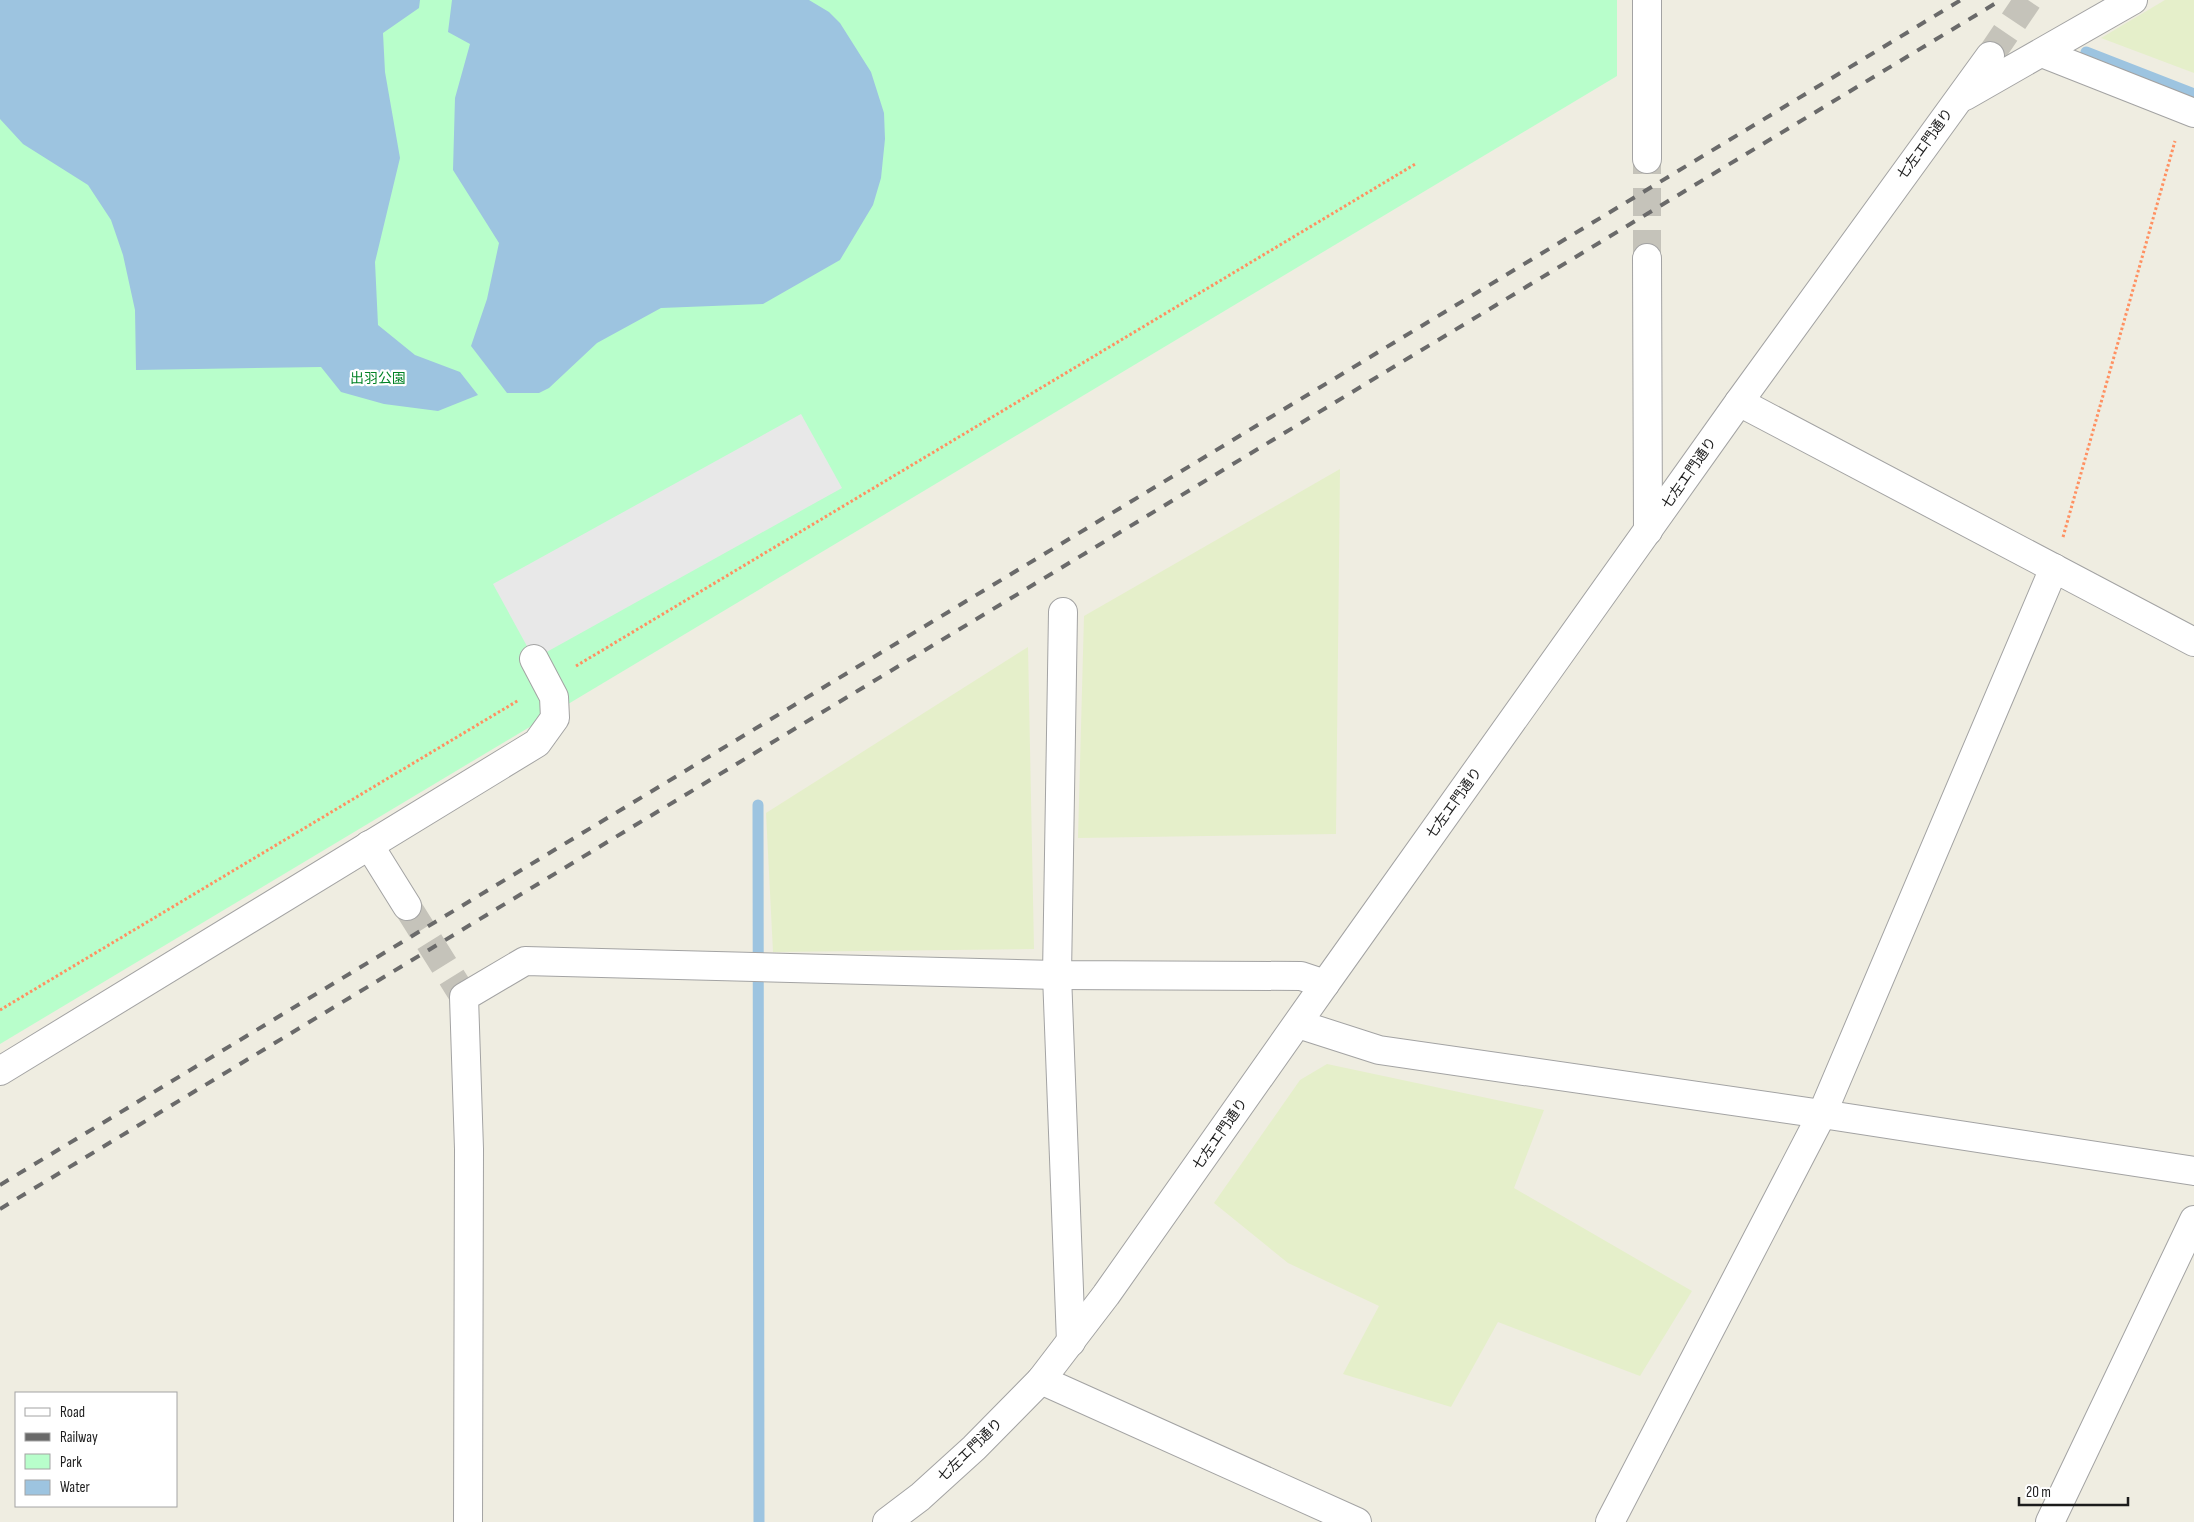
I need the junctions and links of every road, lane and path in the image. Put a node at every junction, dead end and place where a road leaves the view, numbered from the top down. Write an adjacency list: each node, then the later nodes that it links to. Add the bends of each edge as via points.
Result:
1 (1646, 0): 7 (street)
2 (2133, 0): 3 (street)
3 (2042, 53): 5 (street); 6 (street)
4 (1990, 56): 5 (street, 七左エ門通り)
5 (1956, 101): 10 (street, 七左エ門通り)
6 (2189, 112): 12 (path)
7 (1647, 159)
8 (1417, 163): 16 (path)
9 (1647, 258): 11 (street)
10 (1739, 402): 11 (street, 七左エ門通り); 12 (street)
11 (1648, 531): 21 (street, 七左エ門通り)
12 (2054, 568): 14 (street); 25 (street)
13 (1063, 612): 20 (street)
14 (2194, 642)
15 (534, 658): 18 (street, via 554,697 555,718 538,743)
16 (572, 668)
17 (521, 699): 22 (path)
18 (369, 845): 19 (street); 24 (street)
19 (407, 906)
20 (1057, 975): 21 (street, via 1301,976); 28 (street); 30 (street, via 525,961 464,997 469,1149)
21 (1324, 984): 23 (street, 七左エ門通り)
22 (0, 1010)
23 (1298, 1024): 25 (street, via 1379,1050); 28 (street, 七左エ門通り)
24 (0, 1071)
25 (1822, 1114): 26 (street); 33 (street)
26 (2194, 1171)
27 (2194, 1220): 34 (street)
28 (1071, 1342): 29 (street, 七左エ門通り)
29 (1042, 1380): 31 (street, 七左エ門通り, via 974,1448); 32 (street)
30 (468, 1522)
31 (887, 1522)
32 (1357, 1522)
33 (1610, 1522)
34 (2050, 1522)

